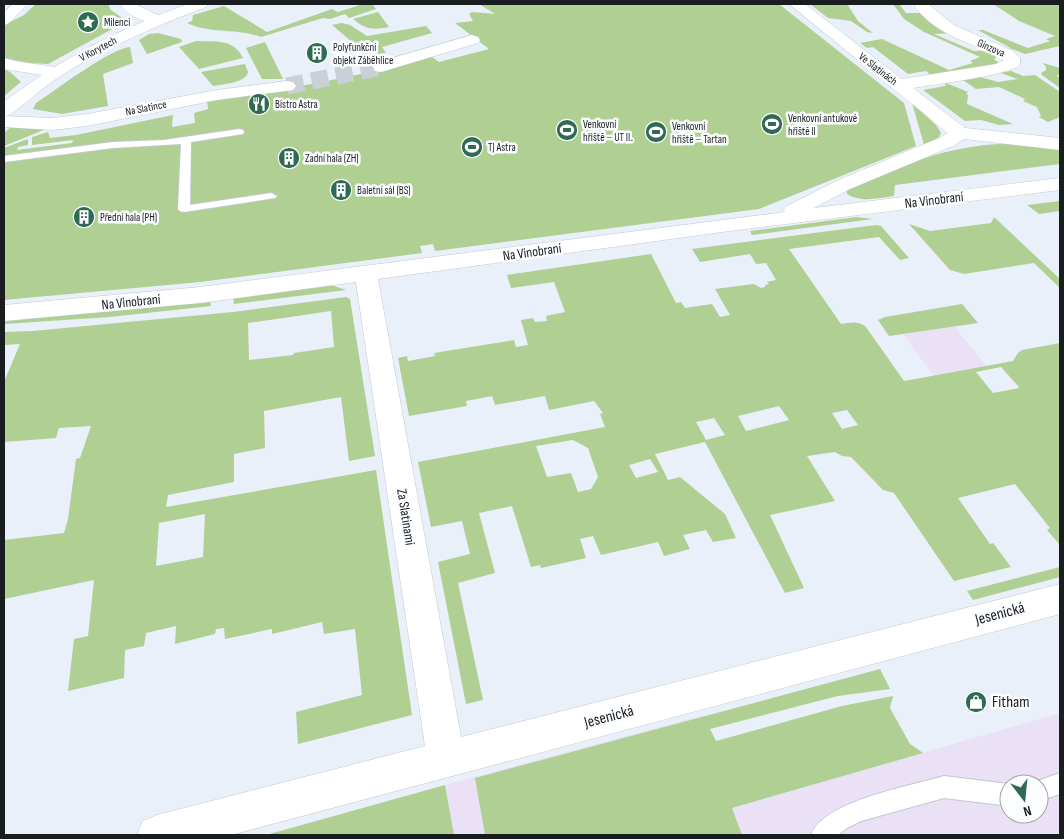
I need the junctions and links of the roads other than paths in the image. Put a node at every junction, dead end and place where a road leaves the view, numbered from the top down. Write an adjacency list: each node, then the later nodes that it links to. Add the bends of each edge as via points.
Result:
1 (21, 4): 6 (street)
2 (128, 4): 7 (street)
3 (201, 4): 7 (street, V Korytech)
4 (796, 4): 12 (street, Ve Slatinách)
5 (921, 5): 12 (street, Ginzova, via 940,24 1001,51 1012,58 1012,63 1000,68)
6 (4, 20)
7 (157, 20): 11 (street, V Korytech)
8 (472, 40): 10 (street)
9 (4, 63): 11 (street)
10 (381, 68)
11 (55, 72): 14 (street, V Korytech)
12 (898, 84): 17 (street, Ve Slatinách)
13 (287, 86): 15 (street, Na Slatince, via 217,95 87,120 52,124)
14 (4, 111)
15 (4, 122)
16 (239, 132): 18 (lane)
17 (960, 133): 19 (street); 23 (street)
18 (186, 140): 20 (lane, via 113,145); 22 (lane, via 184,209)
19 (1060, 144)
20 (4, 159)
21 (1060, 184): 23 (street, Na Vinobraní)
22 (271, 196)
23 (775, 219): 24 (street, Na Vinobraní)
24 (366, 274): 25 (street, Na Vinobraní, via 200,296); 27 (street, Za Slatinami)
25 (4, 313)
26 (1060, 599): 27 (street, Jesenická)
27 (446, 759): 29 (street, Jesenická)
28 (999, 794): 30 (lane, via 944,787 859,811 839,820)
29 (157, 835)
30 (822, 835)

